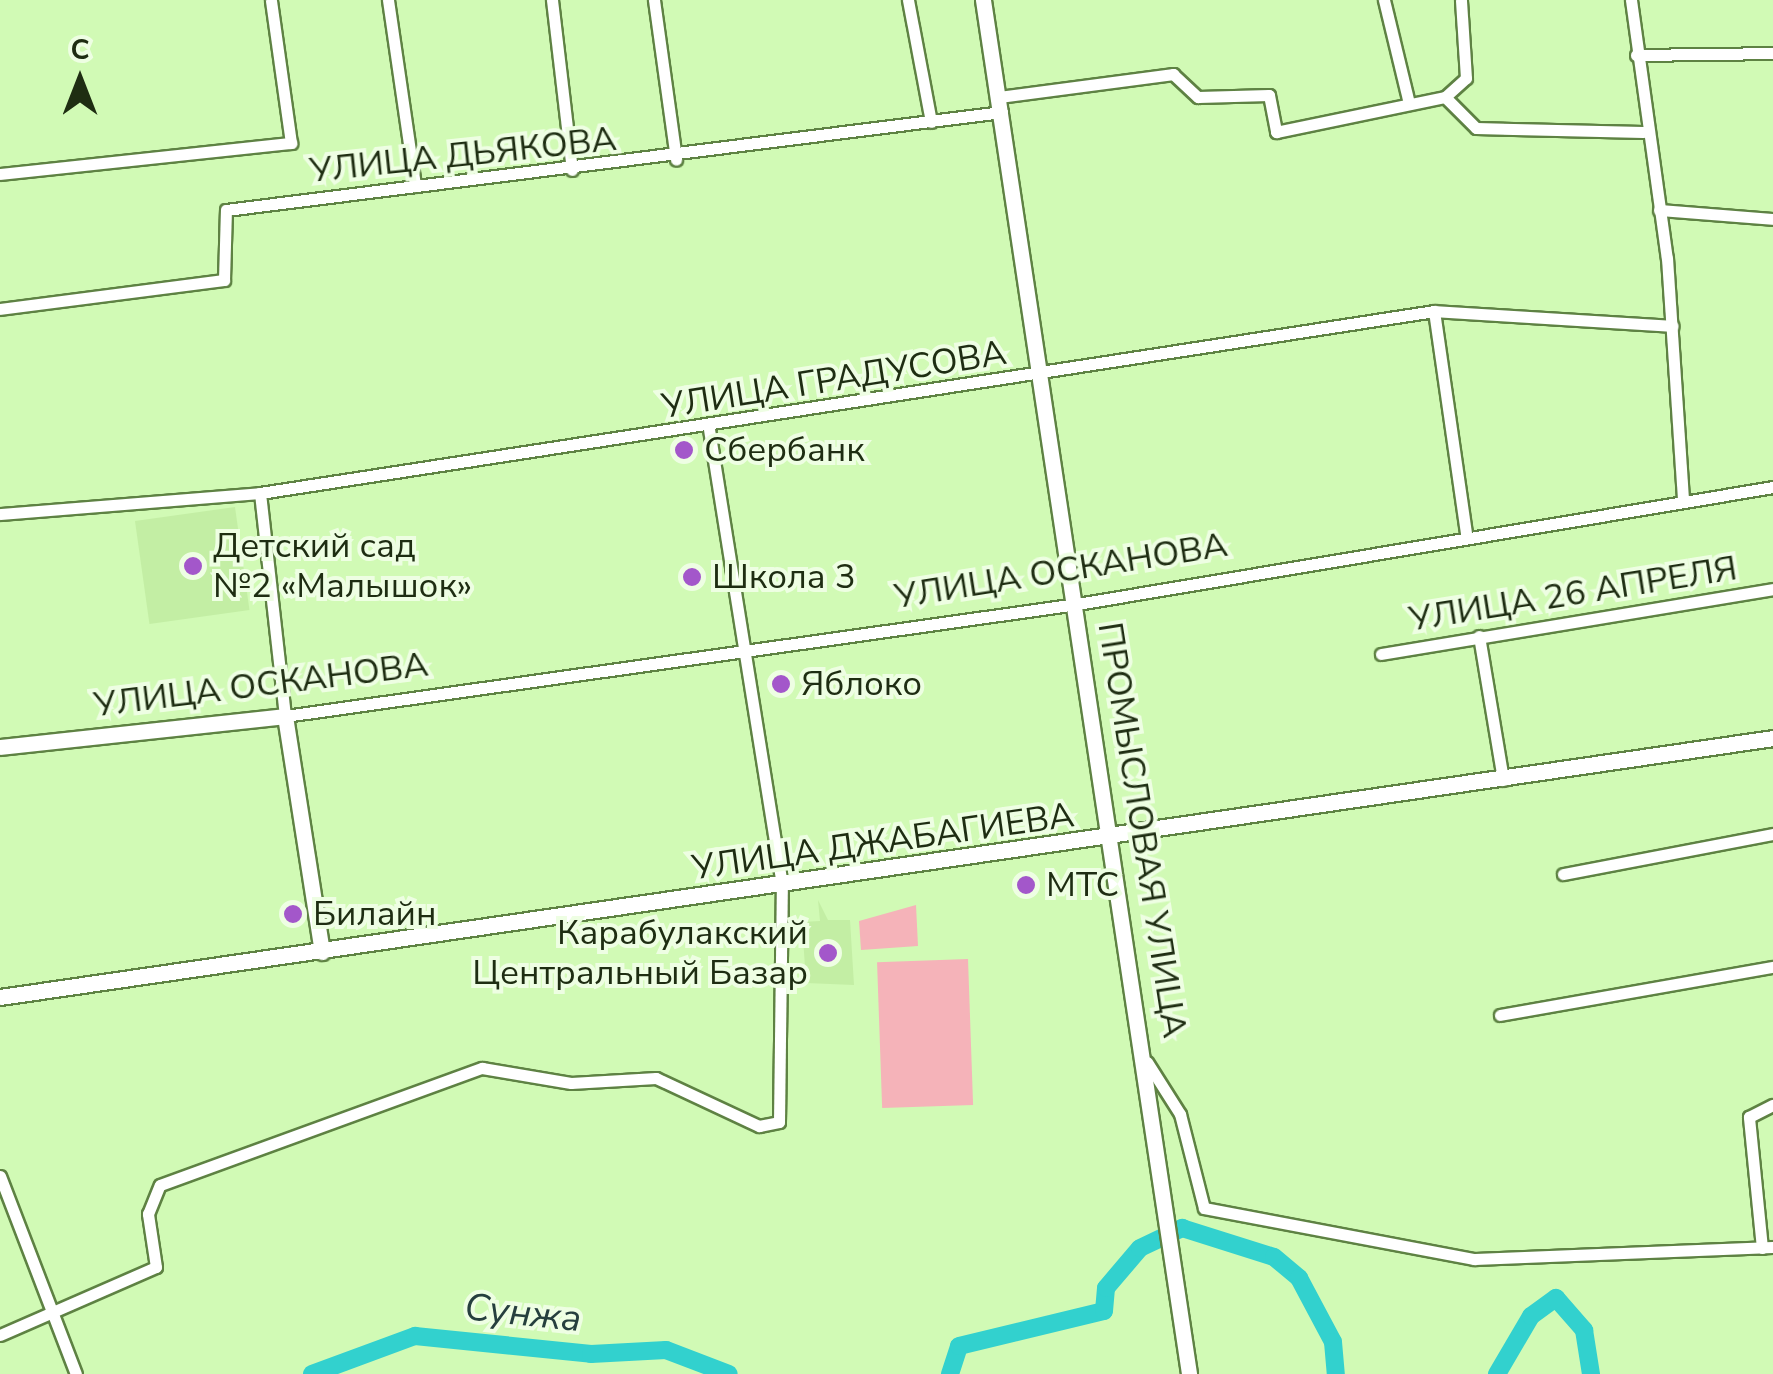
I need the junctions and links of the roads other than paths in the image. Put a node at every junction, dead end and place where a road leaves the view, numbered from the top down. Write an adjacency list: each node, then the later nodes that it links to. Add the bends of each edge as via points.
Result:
1 (271, 0): 19 (street, via 291,144)
2 (388, 0): 20 (street)
3 (552, 0): 18 (street)
4 (654, 0): 17 (street)
5 (908, 0): 15 (street)
6 (983, 0): 14 (main road, ПРОМЫСЛОВАЯ УЛИЦА)
7 (1384, 0): 13 (street)
8 (1461, 0): 12 (street, via 1466,78)
9 (1632, 0): 11 (street)
10 (1773, 53): 11 (street)
11 (1636, 56): 16 (street)
12 (1445, 97): 13 (street, УЛИЦА ДЬЯКОВА); 16 (street, via 1476,128)
13 (1409, 103): 14 (street, УЛИЦА ДЬЯКОВА, via 1276,132 1269,95 1198,97 1174,74)
14 (1000, 104): 15 (street, УЛИЦА ДЬЯКОВА); 26 (main road, ПРОМЫСЛОВАЯ УЛИЦА)
15 (931, 122): 17 (street, УЛИЦА ДЬЯКОВА)
16 (1643, 132): 21 (street)
17 (676, 158): 18 (street, УЛИЦА ДЬЯКОВА)
18 (572, 170): 20 (street, УЛИЦА ДЬЯКОВА)
19 (0, 174)
20 (415, 186): 23 (street, УЛИЦА ДЬЯКОВА, via 226,210 224,280)
21 (1659, 210): 22 (street); 25 (street)
22 (1773, 219)
23 (0, 309)
24 (1434, 311): 25 (street, УЛИЦА ГРАДУСОВА); 26 (street, УЛИЦА ГРАДУСОВА, via 1076,361); 32 (street)
25 (1673, 326): 30 (street)
26 (1044, 375): 27 (street, УЛИЦА ГРАДУСОВА); 34 (main road, ПРОМЫСЛОВАЯ УЛИЦА)
27 (709, 427): 29 (street, УЛИЦА ГРАДУСОВА); 36 (street)
28 (1773, 490): 30 (street, УЛИЦА ОСКАНОВА)
29 (260, 493): 31 (street, УЛИЦА ГРАДУСОВА); 38 (street)
30 (1683, 500): 32 (street, УЛИЦА ОСКАНОВА)
31 (0, 514)
32 (1466, 534): 34 (street, УЛИЦА ОСКАНОВА)
33 (1773, 590): 35 (street, УЛИЦА 26 АПРЕЛЯ)
34 (1076, 604): 36 (street, УЛИЦА ОСКАНОВА); 43 (main road, ПРОМЫСЛОВАЯ УЛИЦА)
35 (1479, 636): 37 (street, УЛИЦА 26 АПРЕЛЯ); 41 (street)
36 (745, 648): 38 (street, УЛИЦА ОСКАНОВА); 45 (street)
37 (1381, 654)
38 (285, 716): 40 (main road, УЛИЦА ОСКАНОВА); 46 (main road)
39 (1773, 738): 41 (main road, УЛИЦА ДЖАБАГИЕВА)
40 (0, 747)
41 (1503, 780): 43 (main road, УЛИЦА ДЖАБАГИЕВА)
42 (1773, 834): 44 (street)
43 (1114, 840): 45 (main road, УЛИЦА ДЖАБАГИЕВА); 50 (main road, ПРОМЫСЛОВАЯ УЛИЦА)
44 (1563, 874)
45 (782, 885): 46 (main road, УЛИЦА ДЖАБАГИЕВА); 54 (street, via 779,1122 759,1126 656,1078 571,1083 482,1068 160,1185 148,1214 156,1267)
46 (322, 952): 48 (main road, УЛИЦА ДЖАБАГИЕВА)
47 (1773, 968): 49 (street)
48 (0, 998)
49 (1500, 1016)
50 (1146, 1062): 53 (street, via 1180,1114 1204,1208 1474,1259); 57 (main road, ПРОМЫСЛОВАЯ УЛИЦА)
51 (1773, 1105): 53 (street, via 1749,1117)
52 (0, 1176): 54 (street)
53 (1768, 1248)
54 (51, 1316): 55 (street); 56 (street)
55 (0, 1335)
56 (76, 1374)
57 (1189, 1374)

